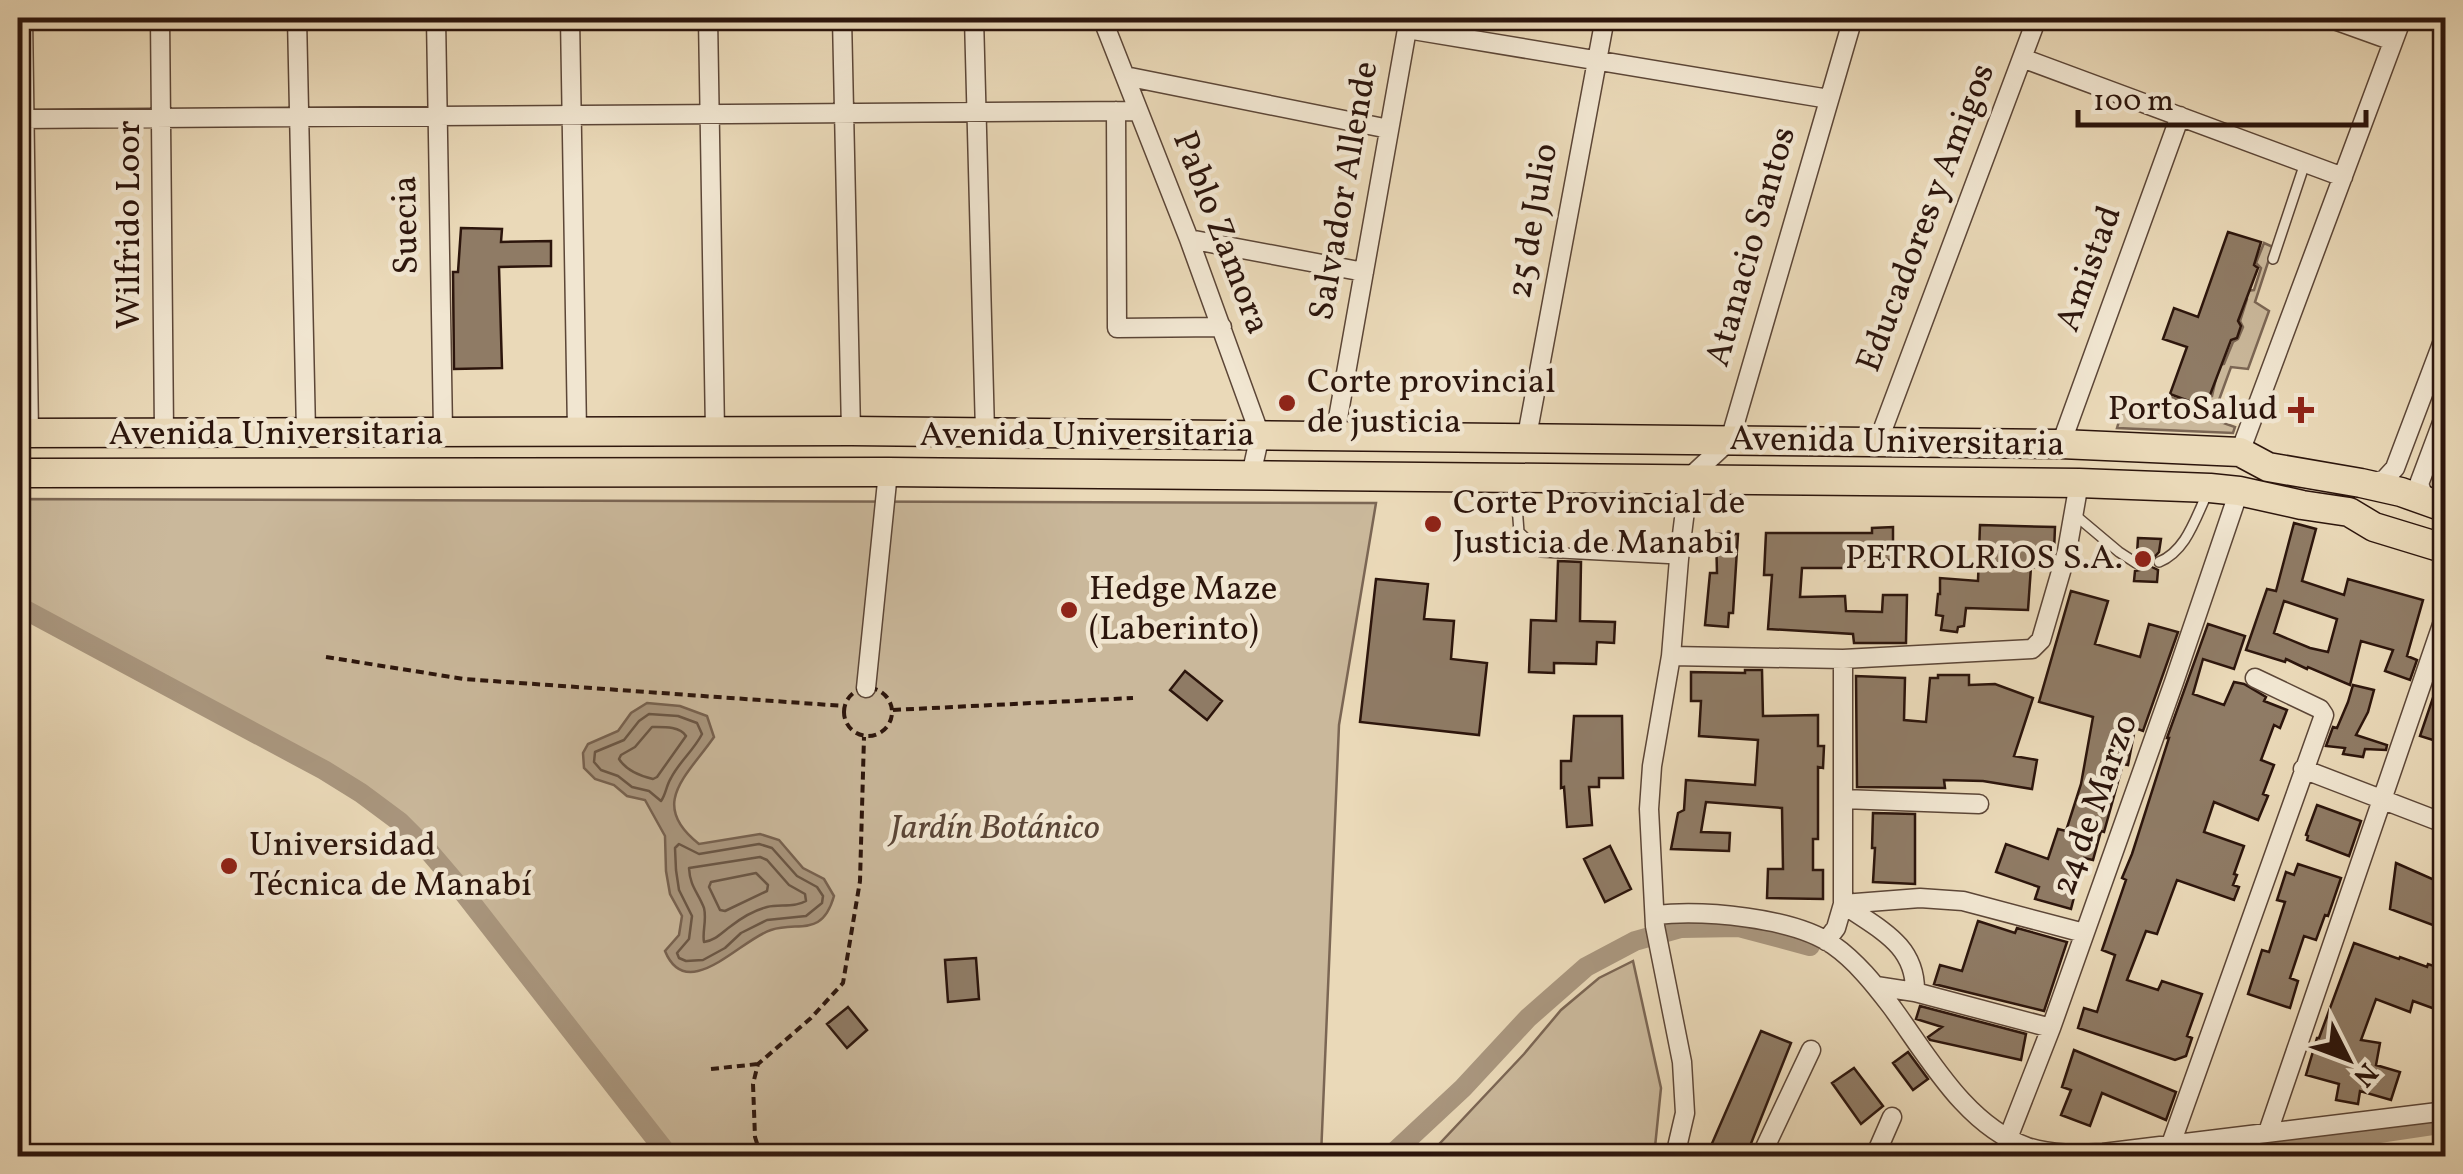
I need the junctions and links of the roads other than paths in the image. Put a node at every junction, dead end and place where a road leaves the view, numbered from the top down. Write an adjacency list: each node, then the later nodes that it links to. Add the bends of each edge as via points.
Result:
1 (23, 18): 31 (street)
2 (160, 18): 30 (street, Wilfrido Loor)
3 (296, 18): 29 (street)
4 (436, 18): 27 (street, Suecia)
5 (570, 18): 26 (street)
6 (708, 18): 25 (street)
7 (842, 18): 24 (street)
8 (974, 18): 23 (street)
9 (1102, 18): 19 (street, Pablo Zamora)
10 (1605, 18): 18 (street, 25 de Julio)
11 (1853, 18): 20 (street, Atanacio Santos)
12 (2038, 18): 17 (street, Educadores y Amigos)
13 (2329, 18): 16 (street)
14 (2402, 18): 16 (street)
15 (1408, 23): 18 (street); 32 (street, Salvador Allende)
16 (2393, 41): 34 (street)
17 (2022, 58): 28 (street); 54 (street, Educadores y Amigos)
18 (1597, 60): 20 (street); 51 (street, 25 de Julio)
19 (1124, 76): 22 (street, Pablo Zamora); 32 (street)
20 (1829, 99): 53 (street, Atanacio Santos)
21 (1116, 111): 22 (street); 23 (street); 38 (street, via 1118,328)
22 (1138, 111): 35 (street, Pablo Zamora)
23 (976, 112): 24 (street); 48 (street)
24 (844, 113): 25 (street); 43 (street)
25 (710, 114): 26 (street); 42 (street)
26 (571, 115): 27 (street); 41 (street)
27 (438, 116): 29 (street); 47 (street, Suecia)
28 (2180, 116): 33 (street); 56 (street, Amistad)
29 (299, 117): 30 (street); 46 (street)
30 (162, 118): 31 (street); 45 (street, Wilfrido Loor)
31 (21, 119): 44 (street)
32 (1389, 129): 37 (street, Salvador Allende)
33 (2305, 163): 34 (street); 36 (lane)
34 (2343, 177): 57 (street)
35 (1190, 239): 37 (street); 38 (street, Pablo Zamora)
36 (2273, 259)
37 (1364, 272): 50 (street, Salvador Allende)
38 (1222, 327): 49 (street, Pablo Zamora)
39 (2446, 333): 52 (street)
40 (2446, 412): 55 (street)
41 (577, 431): 42 (main road, Avenida Universitaria); 47 (main road, Avenida Universitaria)
42 (715, 431): 43 (main road, Avenida Universitaria)
43 (851, 431): 48 (main road, Avenida Universitaria)
44 (23, 432): 45 (main road, Avenida Universitaria)
45 (164, 432): 46 (main road, Avenida Universitaria)
46 (306, 432): 47 (main road, Avenida Universitaria)
47 (443, 432)
48 (985, 432): 49 (main road, Avenida Universitaria)
49 (1260, 435): 50 (main road, Avenida Universitaria); 60 (street)
50 (1335, 435): 51 (main road, Avenida Universitaria)
51 (1528, 436): 53 (main road, Avenida Universitaria)
52 (2407, 436): 55 (street, via 2416,450); 64 (street, via 2390,476)
53 (1730, 440): 54 (main road, Avenida Universitaria); 62 (street)
54 (1878, 442): 56 (main road, Avenida Universitaria)
55 (2434, 442): 67 (street, via 2419,484 2424,497)
56 (2061, 444): 57 (main road, Avenida Universitaria)
57 (2240, 452): 64 (main road, Avenida Universitaria, via 2268,466)
58 (888, 472): 59 (main road, Avenida Universitaria); 60 (main road, Avenida Universitaria); 77 (street)
59 (18, 473)
60 (1251, 474): 61 (main road, Avenida Universitaria)
61 (1515, 477): 62 (main road, Avenida Universitaria); 70 (lane, via 1518,532 1542,552)
62 (1690, 478): 63 (main road, Avenida Universitaria); 70 (street)
63 (2079, 483): 65 (main road, Avenida Universitaria); 68 (street)
64 (2362, 483): 67 (main road, Avenida Universitaria)
65 (2210, 488): 66 (main road, Avenida Universitaria); 72 (lane, via 2179,549)
66 (2239, 491): 69 (main road, Avenida Universitaria, via 2349,512 2374,527); 85 (street, 24 de Marzo)
67 (2440, 507)
68 (2075, 515): 71 (lane); 75 (street, via 2036,646)
69 (2446, 549)
70 (1679, 559): 74 (street)
71 (2136, 562)
72 (2158, 562)
73 (2446, 613): 80 (street)
74 (1671, 656): 75 (street); 84 (street, via 1652,766)
75 (1842, 658): 79 (street)
76 (2255, 678): 78 (street, via 2324,715)
77 (866, 688)
78 (2303, 770): 80 (street); 95 (street)
79 (1843, 799): 81 (street); 83 (street)
80 (2381, 801): 82 (street); 93 (street)
81 (1979, 804)
82 (2446, 824)
83 (1843, 904): 85 (street, via 1963,901); 86 (street); 88 (street, via 1904,951 1915,973)
84 (1655, 921): 86 (street, via 1684,914 1739,918); 96 (street, via 1682,1062 1685,1114)
85 (2084, 933): 89 (street, 24 de Marzo)
86 (1826, 940): 87 (street)
87 (1876, 986): 88 (street); 94 (street, via 1951,1087)
88 (1914, 992): 89 (street)
89 (2050, 1028): 94 (street, 24 de Marzo)
90 (1811, 1050): 97 (street)
91 (2446, 1111): 93 (street)
92 (1892, 1117): 98 (street)
93 (2268, 1132): 95 (street)
94 (2007, 1138): 95 (street, via 2074,1154); 99 (street, 24 de Marzo)
95 (2171, 1144)
96 (1675, 1156)
97 (1761, 1156)
98 (1875, 1156)
99 (2002, 1156)

